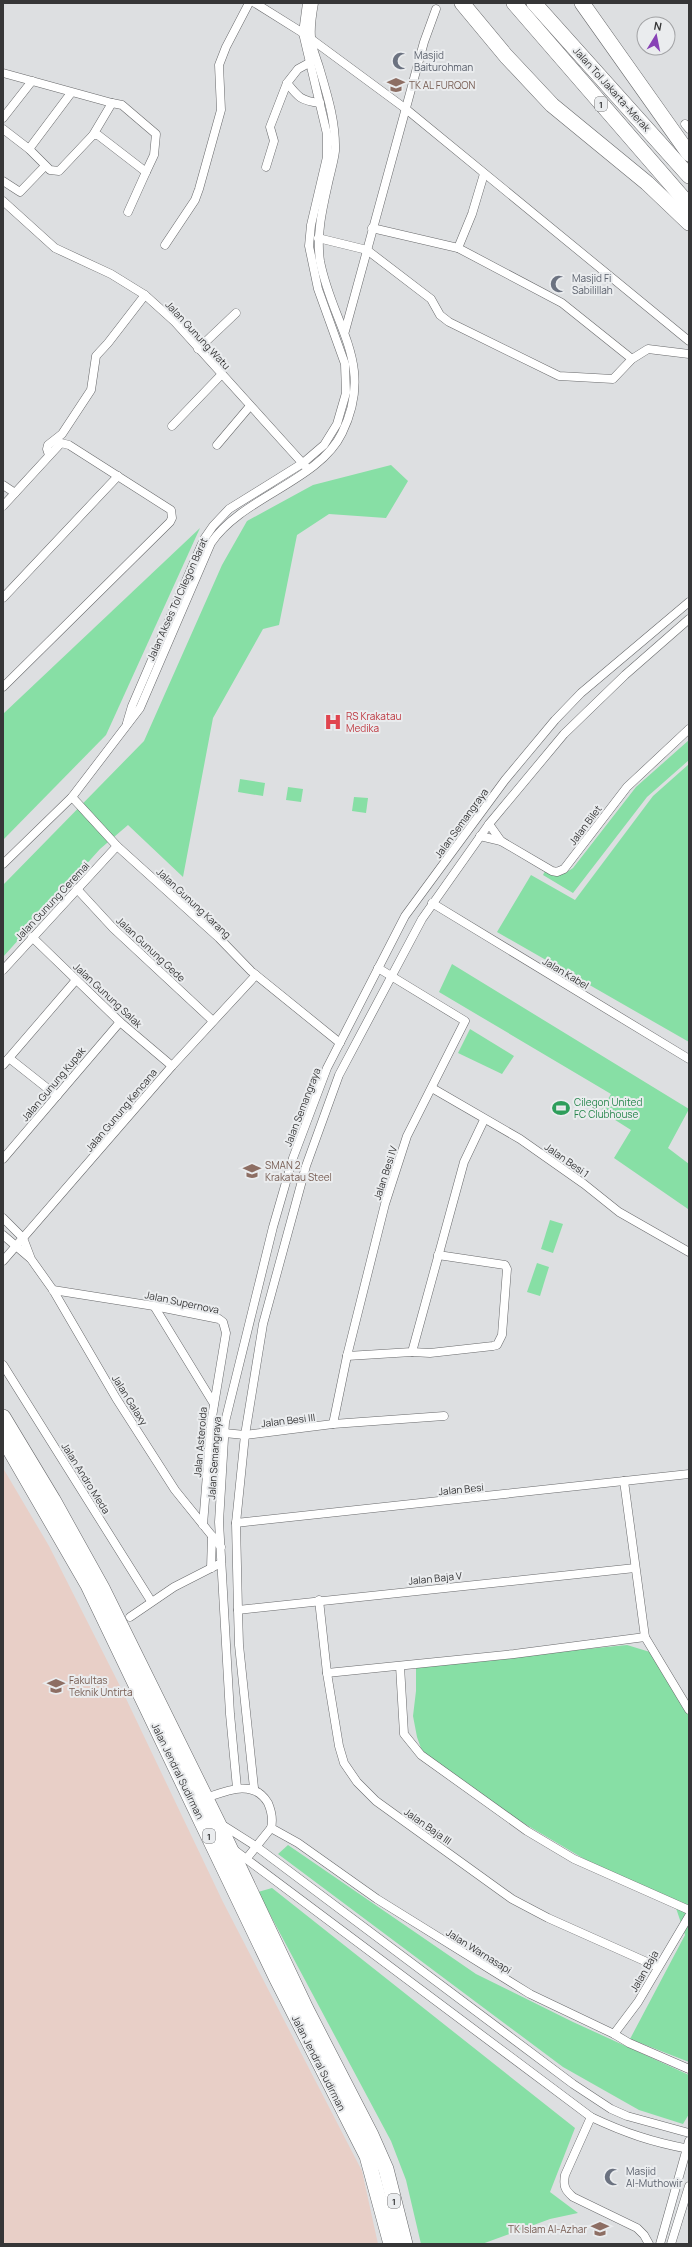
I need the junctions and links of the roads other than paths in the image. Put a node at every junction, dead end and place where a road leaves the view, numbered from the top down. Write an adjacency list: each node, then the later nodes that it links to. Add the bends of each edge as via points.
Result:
1 (249, 3): 37 (street, via 219,65 221,110 197,195)
2 (255, 3): 10 (street)
3 (307, 3): 10 (street)
4 (314, 3): 11 (street)
5 (462, 3): 34 (highway, via 506,56 552,105 647,183)
6 (514, 3): 32 (highway, Jalan Tol Jakarta–Merak / 1)
7 (534, 3): 29 (highway, Jalan Tol Jakarta–Merak / 1)
8 (582, 3): 24 (highway)
9 (436, 9): 19 (street)
10 (303, 33): 11 (street); 12 (street)
11 (310, 38): 19 (street); 36 (street, Jalan Akses Tol Cilegon Barat, via 331,109 335,153 322,207)
12 (309, 63): 15 (street, via 298,69); 18 (street)
13 (3, 73): 14 (street)
14 (32, 81): 16 (street); 20 (street)
15 (287, 82): 18 (street, via 306,102); 26 (street, via 270,127 274,141)
16 (71, 93): 17 (street); 23 (street)
17 (112, 103): 22 (street); 27 (street, via 122,105 156,134 154,155)
18 (320, 103): 52 (street, via 327,134 327,157 311,225 310,246 318,289 347,376 337,424 324,445)
19 (406, 108): 28 (street); 35 (street)
20 (3, 118)
21 (3, 129): 23 (street)
22 (93, 135): 25 (street, via 58,171); 27 (street, via 98,135)
23 (29, 149): 25 (street)
24 (689, 154)
25 (45, 166): 30 (street, via 20,192)
26 (266, 167)
27 (146, 172): 33 (street)
28 (484, 174): 38 (street); 43 (street)
29 (689, 176)
30 (3, 181)
31 (3, 201): 40 (street, Jalan Gunung Watu, via 55,248 111,274)
32 (689, 205)
33 (128, 212)
34 (689, 223)
35 (372, 228): 38 (street); 39 (street)
36 (318, 238): 39 (street); 42 (street, Jalan Akses Tol Cilegon Barat, via 320,261 327,286)
37 (165, 245)
38 (458, 248): 46 (street, via 562,303)
39 (367, 250): 42 (street); 46 (street, via 431,299 440,314 449,322 548,372 578,378 612,379)
40 (145, 295): 44 (street, Jalan Gunung Watu, via 175,322); 51 (street, via 96,356 91,390 62,434 48,445)
41 (236, 313): 44 (street)
42 (345, 331): 52 (street, Jalan Akses Tol Cilegon Barat, via 355,375 353,404 342,435 329,451)
43 (689, 341)
44 (198, 349): 47 (street, Jalan Gunung Watu)
45 (689, 354): 46 (street, via 648,348)
46 (632, 359)
47 (221, 375): 48 (street, Jalan Gunung Watu); 49 (street)
48 (250, 406): 50 (street); 52 (street, Jalan Gunung Watu)
49 (172, 426)
50 (217, 444)
51 (49, 455): 53 (street, via 61,443 65,444); 55 (street)
52 (306, 466): 64 (street, Jalan Akses Tol Cilegon Barat, via 218,532 140,708)
53 (118, 476): 57 (street); 62 (street, via 171,510 172,518)
54 (3, 485): 55 (street)
55 (15, 493): 56 (street)
56 (3, 506)
57 (3, 598)
58 (689, 602): 60 (street, Jalan Semangraya)
59 (689, 619): 61 (street)
60 (614, 663): 61 (street); 73 (street, Jalan Semangraya, via 555,720 505,780 405,916)
61 (625, 674): 65 (street, via 564,734)
62 (3, 687)
63 (689, 729): 67 (street, Jalan Bilet, via 627,787 564,869 552,871)
64 (72, 797): 68 (street, Jalan Gunung Karang); 69 (street, Jalan Akses Tol Cilegon Barat)
65 (489, 824): 66 (street); 67 (street)
66 (480, 836): 67 (street, Jalan Bilet); 71 (street)
67 (500, 842)
68 (117, 846): 70 (street, Jalan Gunung Ceremai); 75 (street, Jalan Gunung Karang, via 219,938)
69 (3, 864)
70 (77, 889): 72 (street, Jalan Gunung Ceremai); 78 (street, Jalan Gunung Gede, via 114,928)
71 (432, 903): 76 (street); 82 (street, Jalan Kabel)
72 (32, 937): 74 (street, Jalan Gunung Ceremai); 77 (street, Jalan Gunung Salak)
73 (378, 968): 76 (street); 80 (street, Jalan Semangraya)
74 (3, 970)
75 (256, 976): 78 (street, Jalan Gunung Kencana); 80 (street, Jalan Gunung Karang)
76 (392, 976): 85 (street, Jalan Besi IV, via 465,1021); 107 (street, via 339,1075 306,1166 263,1324)
77 (76, 980): 79 (street, Jalan Gunung Salak); 81 (street)
78 (213, 1021): 84 (street, Jalan Gunung Kencana)
79 (120, 1022): 84 (street, Jalan Gunung Salak); 86 (street, Jalan Gunung Kupak)
80 (340, 1043): 106 (street, Jalan Semangraya, via 327,1068 293,1158 273,1227)
81 (9, 1058): 83 (street); 86 (street)
82 (689, 1059)
83 (3, 1065)
84 (172, 1066): 91 (street, Jalan Gunung Kencana)
85 (432, 1088): 87 (street, Jalan Besi 1); 100 (street, Jalan Besi IV, via 407,1136 385,1204)
86 (57, 1096): 88 (street, Jalan Gunung Kupak)
87 (484, 1120): 93 (street, Jalan Besi 1, via 520,1139 619,1212); 94 (street, via 464,1162)
88 (3, 1159)
89 (3, 1218): 91 (street, Jalan Galaxy)
90 (3, 1235): 92 (street, Jalan Galaxy)
91 (23, 1238): 92 (street, Jalan Gunung Kencana); 95 (street, Jalan Galaxy)
92 (14, 1246): 95 (street, Jalan Galaxy); 96 (street, Jalan Gunung Kencana)
93 (689, 1252)
94 (438, 1255): 99 (street); 99 (street, via 505,1265 507,1269 502,1335 497,1345 490,1347 430,1353)
95 (31, 1259): 97 (street, Jalan Galaxy)
96 (3, 1261)
97 (53, 1290): 98 (street, Jalan Supernova); 112 (street, Jalan Galaxy, via 120,1404 175,1490)
98 (154, 1306): 102 (street, Jalan Asteroida); 102 (street, Jalan Supernova, via 219,1319 223,1322 226,1333)
99 (412, 1352): 100 (street)
100 (346, 1356): 105 (street, Jalan Besi IV)
101 (3, 1365): 119 (street, Jalan Andro Meda)
102 (214, 1404): 112 (street, Jalan Asteroida)
103 (444, 1416): 105 (street, Jalan Besi III)
104 (3, 1417): 128 (highway, 1, via 103,1590)
105 (333, 1424): 107 (street, Jalan Besi III)
106 (224, 1432): 107 (street, Jalan Besi III); 114 (street, Jalan Semangraya)
107 (245, 1435): 111 (street)
108 (3, 1438): 128 (highway, Jalan Jendral Sudirman / 1, via 88,1585)
109 (689, 1474): 110 (street, Jalan Besi)
110 (624, 1482): 111 (street, Jalan Besi); 117 (street)
111 (236, 1523): 120 (street)
112 (203, 1525): 113 (street, Jalan Galaxy)
113 (212, 1536): 114 (street, Jalan Galaxy); 116 (street)
114 (220, 1547): 115 (street, Jalan Semangraya)
115 (221, 1563): 116 (street); 126 (street, Jalan Semangraya)
116 (211, 1568): 119 (street)
117 (634, 1568): 118 (street, Jalan Baja V); 122 (street)
118 (319, 1600): 120 (street, Jalan Baja V); 124 (street, Jalan Baja III)
119 (151, 1601): 121 (street)
120 (238, 1610): 127 (street, via 239,1645)
121 (130, 1617)
122 (645, 1637): 123 (street); 125 (street)
123 (400, 1666): 124 (street); 135 (street, via 404,1734 421,1755 528,1831 574,1859)
124 (327, 1673): 137 (street, Jalan Baja III, via 344,1763 357,1782 376,1801 512,1899)
125 (689, 1710)
126 (237, 1788): 127 (street); 128 (street)
127 (254, 1788): 130 (street, via 264,1797 270,1808)
128 (199, 1805): 129 (highway, 1); 131 (highway, Jalan Jendral Sudirman / 1)
129 (218, 1823): 132 (highway, 1); 133 (street)
130 (271, 1828): 133 (street); 138 (street, Jalan Warnasapi, via 305,1848 377,1900 530,1994)
131 (209, 1836): 132 (street); 144 (highway, Jalan Jendral Sudirman / 1, via 366,2156)
132 (228, 1845): 134 (street); 145 (highway, 1, via 310,2017 382,2159)
133 (257, 1846): 134 (street); 141 (street, via 573,2084 611,2109 627,2116 644,2123)
134 (247, 1858): 140 (street)
135 (689, 1910)
136 (689, 1916): 137 (street, Jalan Baja)
137 (658, 1968): 138 (street, Jalan Baja, via 638,2002)
138 (614, 2034): 139 (street, Jalan Warnasapi)
139 (689, 2069)
140 (591, 2117): 142 (street, via 643,2139); 146 (street, via 565,2175 566,2191 642,2231)
141 (689, 2133)
142 (688, 2146): 147 (street)
143 (689, 2186): 148 (street)
144 (391, 2244)
145 (405, 2244)
146 (650, 2244)
147 (660, 2244)
148 (670, 2244)

